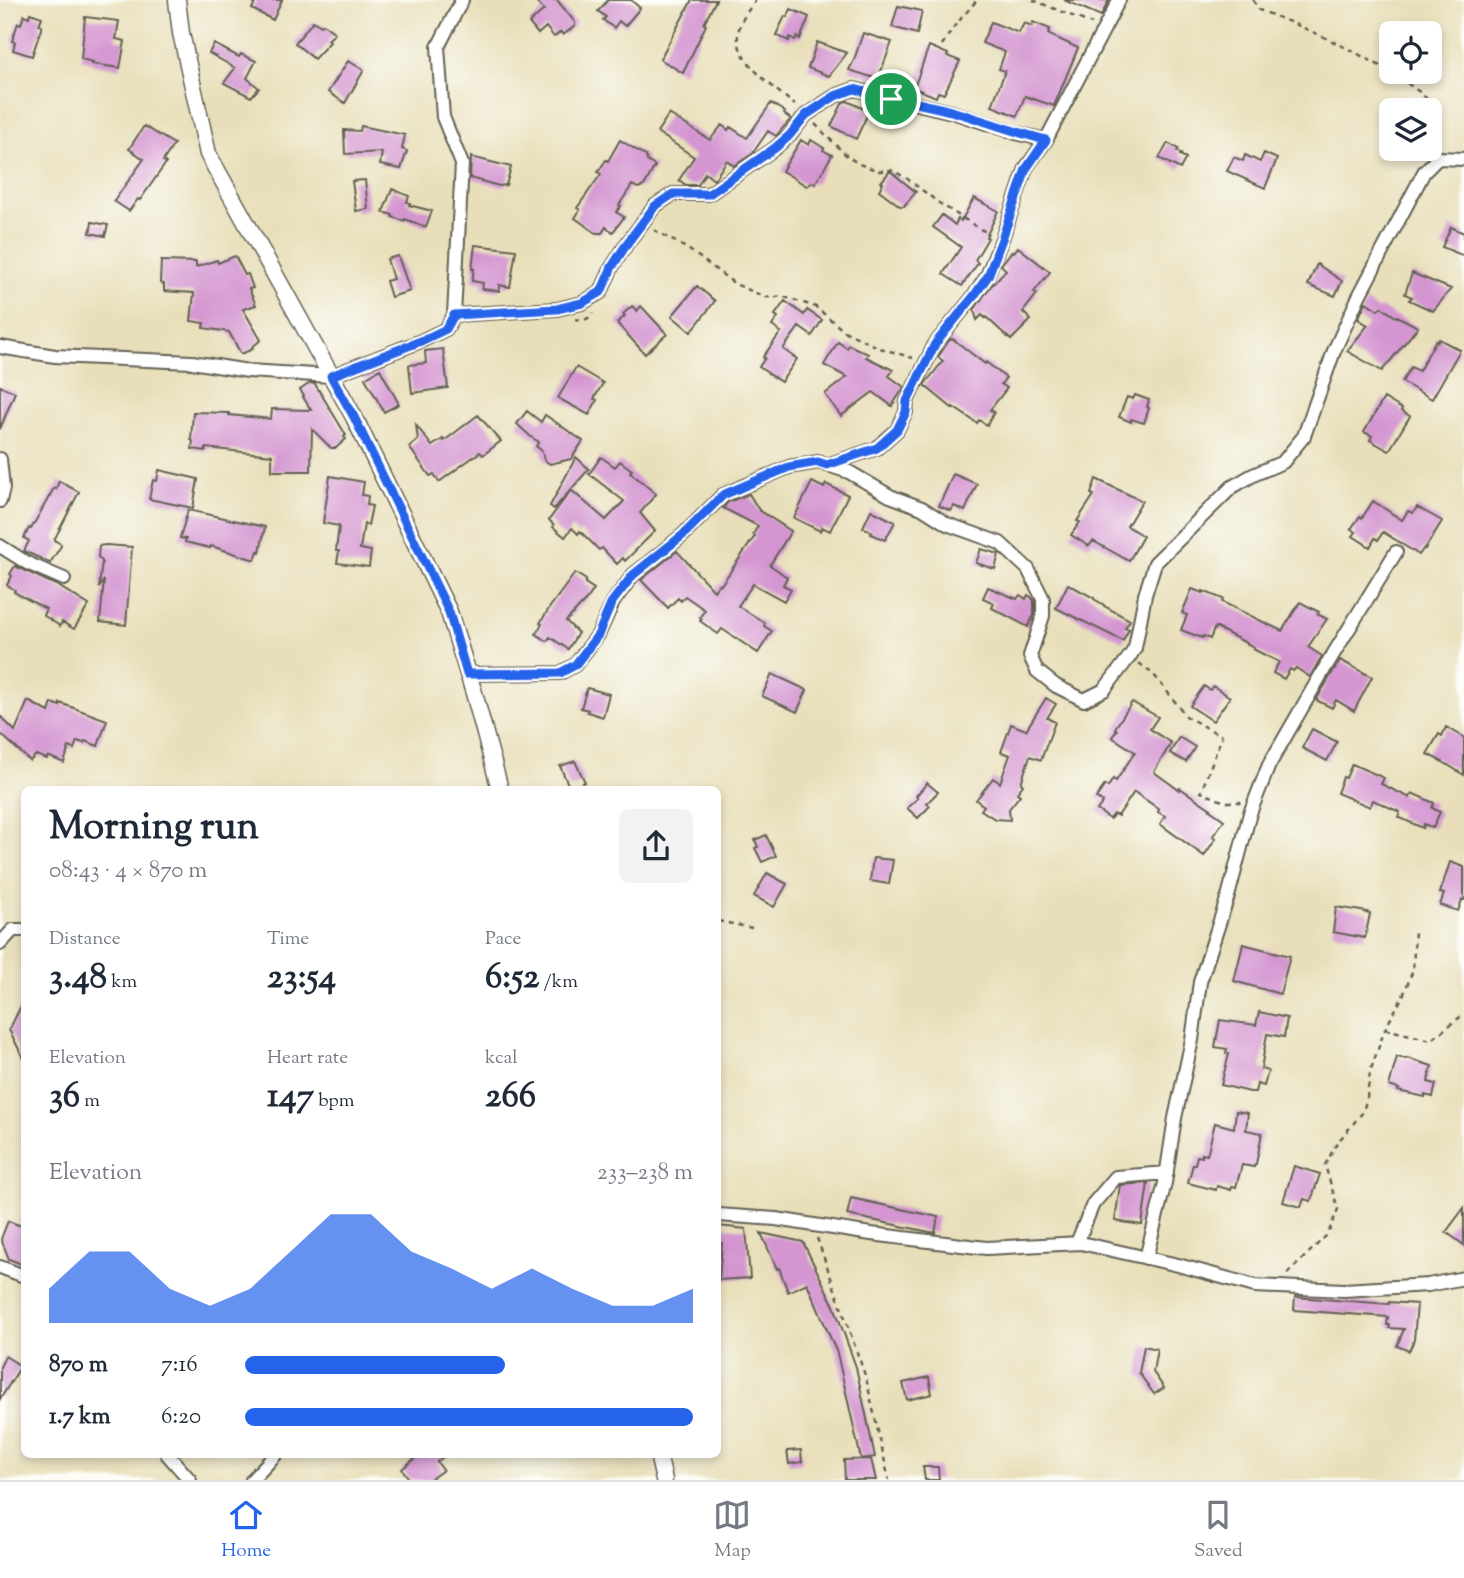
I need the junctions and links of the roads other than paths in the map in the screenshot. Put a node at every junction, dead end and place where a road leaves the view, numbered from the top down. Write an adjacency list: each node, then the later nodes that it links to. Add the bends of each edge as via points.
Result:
1 (177, 0): 8 (street, via 208,154)
2 (462, 0): 6 (street, via 438,47 443,117 462,164)
3 (1119, 0): 4 (street)
4 (1046, 140): 6 (street, via 854,89 806,115 775,148 709,194 673,194 655,206 612,267 601,292 582,303 557,309); 10 (street, via 1026,169 988,276 935,344 897,430 877,448)
5 (1464, 159): 10 (street, via 1438,158 1424,172 1359,296 1304,436 1283,462 1232,487 1155,563 1135,648 1104,690 1084,700 1037,671 1030,656 1043,616 1043,598 1028,569 1000,543 947,524)
6 (454, 315): 8 (street, via 446,329)
7 (0, 347): 8 (street, via 55,356 192,362)
8 (331, 376): 15 (street, via 449,612)
9 (0, 460): 11 (street)
10 (827, 465): 15 (street, via 789,467 723,495 633,575 575,665 560,673)
11 (0, 501)
12 (0, 546): 14 (street)
13 (1396, 552): 19 (street, via 1269,765 1255,802 1200,982)
14 (64, 579)
15 (467, 674): 16 (street)
16 (499, 786)
17 (21, 930): 18 (street, via 13,930)
18 (0, 944)
19 (1167, 1173): 21 (street, via 1116,1177 1093,1204); 22 (street)
20 (721, 1215): 21 (street, via 986,1248)
21 (1077, 1243): 22 (street)
22 (1146, 1258): 25 (street, via 1255,1286 1343,1290)
23 (0, 1267): 24 (street)
24 (21, 1275)
25 (1464, 1278)
26 (171, 1458): 29 (street)
27 (272, 1458): 30 (street)
28 (659, 1458): 31 (street)
29 (190, 1480)
30 (251, 1480)
31 (664, 1480)

